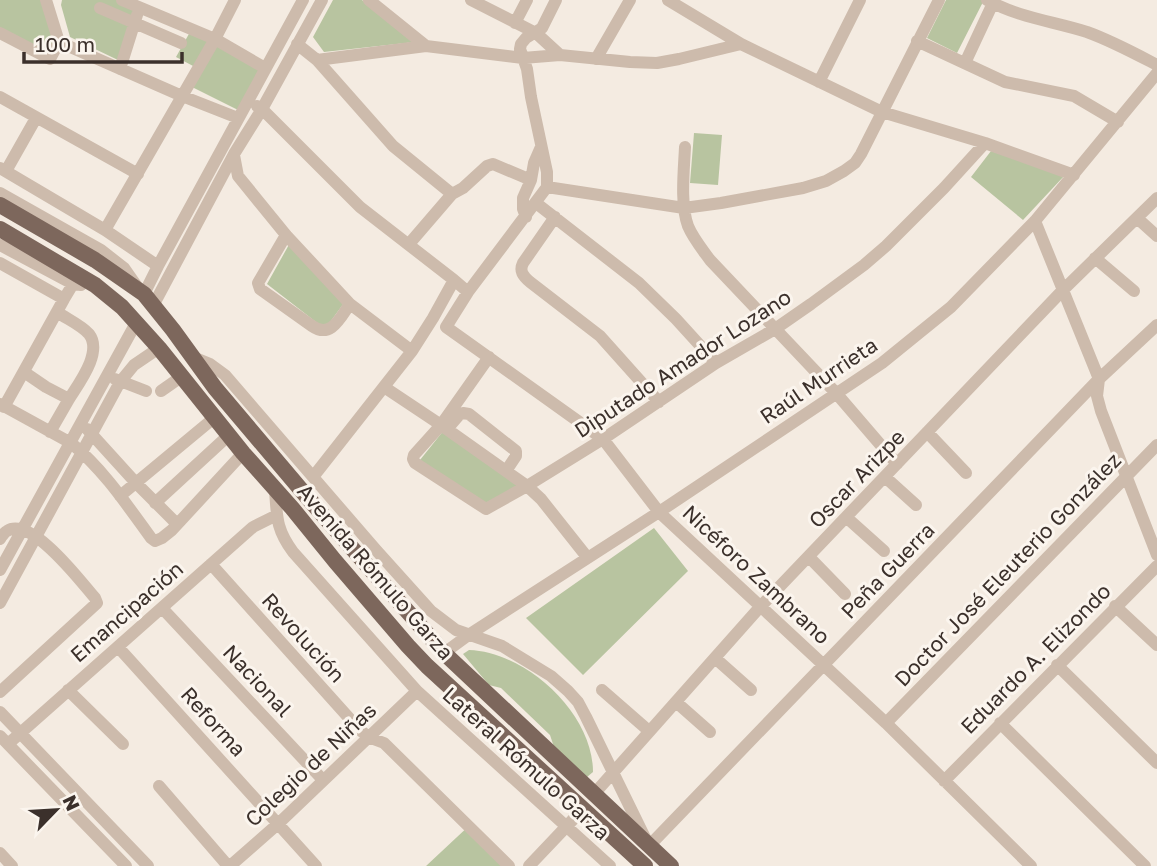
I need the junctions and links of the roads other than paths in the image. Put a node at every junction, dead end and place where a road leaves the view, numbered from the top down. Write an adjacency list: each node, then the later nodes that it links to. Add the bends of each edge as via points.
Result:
1 (46, 0): 24 (street)
2 (122, 0): 17 (street)
3 (235, 0): 22 (street)
4 (303, 0): 35 (street)
5 (322, 0): 26 (street)
6 (369, 0): 28 (street)
7 (471, 0): 19 (street)
8 (527, 0): 19 (street)
9 (556, 0): 21 (street, via 545,25)
10 (630, 0): 31 (street)
11 (668, 0): 27 (street)
12 (844, 0): 15 (street)
13 (939, 0): 23 (street)
14 (990, 1): 33 (street); 34 (street, via 1016,14 1113,42)
15 (859, 3): 38 (street)
16 (100, 8): 18 (street)
17 (140, 9): 18 (street); 22 (street)
18 (135, 23): 25 (street); 36 (street)
19 (515, 23): 21 (street)
20 (0, 33): 24 (street, via 50,59)
21 (536, 33): 29 (street); 30 (street, via 521,44)
22 (215, 39): 35 (street); 39 (street)
23 (917, 41): 33 (street); 43 (street)
24 (59, 42): 36 (street)
25 (181, 43)
26 (298, 44): 32 (street); 42 (street)
27 (741, 44): 31 (street, via 657,63); 38 (street)
28 (426, 46): 30 (street); 32 (street)
29 (560, 55): 30 (street); 31 (street)
30 (523, 58): 49 (street)
31 (596, 59)
32 (317, 60): 58 (street, via 393,146)
33 (965, 64): 46 (street, via 1005,82 1074,96)
34 (1157, 65)
35 (265, 68): 41 (street)
36 (120, 69): 39 (street)
37 (1157, 73): 46 (street, Raúl Murrieta)
38 (819, 82): 43 (street)
39 (182, 96): 45 (street); 53 (street)
40 (0, 97): 44 (street)
41 (248, 100): 42 (street); 45 (street)
42 (262, 109): 51 (street); 71 (street, via 360,207)
43 (882, 112): 48 (street); 62 (street, via 855,163 826,181)
44 (36, 118): 52 (street); 53 (street)
45 (238, 118): 47 (street)
46 (1118, 122): 54 (street, Raúl Murrieta)
47 (227, 138): 51 (street); 75 (street)
48 (985, 143): 54 (street); 88 (street, Diputado Amador Lozano, via 886,246)
49 (541, 147): 55 (street); 56 (street)
50 (685, 147): 62 (street)
51 (234, 154): 69 (street, via 238,176); 82 (street)
52 (3, 170): 68 (street)
53 (138, 174): 68 (street)
54 (1074, 175): 66 (street, Raúl Murrieta)
55 (530, 180): 58 (street, via 493,164); 63 (street, via 522,204)
56 (547, 187): 60 (street); 62 (street)
57 (0, 193): 82 (street, Avenida Rómulo Garza, via 101,250 124,268)
58 (452, 194): 71 (street)
59 (1157, 198): 65 (street, Oscar Arizpe)
60 (536, 203): 63 (street); 64 (street)
61 (0, 205): 82 (main road, Avenida Rómulo Garza, via 95,260)
62 (684, 208): 88 (street, via 688,226 710,260)
63 (526, 217): 81 (street)
64 (555, 217): 93 (street, via 639,283); 103 (street, via 523,262 521,272 600,336)
65 (1137, 218): 70 (street); 73 (street, Oscar Arizpe)
66 (1035, 221): 79 (street); 101 (street, Raúl Murrieta, via 951,307 882,363)
67 (0, 229): 78 (main road, Avenida Rómulo Garza)
68 (104, 230): 75 (street)
69 (286, 235): 84 (street); 84 (street, via 259,288 321,331 332,327)
70 (1157, 236)
71 (409, 244): 76 (street)
72 (0, 245): 77 (street)
73 (1095, 258): 79 (street, Oscar Arizpe); 80 (street)
74 (0, 262): 83 (street)
75 (158, 266): 82 (street)
76 (454, 280): 81 (street); 90 (street)
77 (73, 284): 78 (street); 83 (street)
78 (94, 285): 86 (main road, Avenida Rómulo Garza)
79 (1063, 290): 97 (street); 109 (street, Oscar Arizpe)
80 (1134, 291)
81 (468, 292): 92 (street, Nicéforo Zambrano, via 446,327)
82 (146, 297): 91 (main road, Avenida Rómulo Garza)
83 (64, 299): 85 (street)
84 (350, 304): 90 (street)
85 (57, 312): 94 (street); 102 (street, via 87,332 94,347)
86 (136, 323): 89 (main road, Avenida Rómulo Garza); 96 (street)
87 (1157, 324): 97 (street, Peña Guerra)
88 (775, 329): 93 (street, Diputado Amador Lozano); 101 (street)
89 (159, 348): 95 (main road, Avenida Rómulo Garza); 96 (street)
90 (412, 351): 98 (street)
91 (193, 356): 118 (street, Avenida Rómulo Garza, via 225,375); 149 (main road, Avenida Rómulo Garza, via 307,498)
92 (489, 357): 106 (street); 111 (street, Nicéforo Zambrano)
93 (716, 363): 103 (street, Diputado Amador Lozano)
94 (24, 372): 102 (street); 104 (street)
95 (181, 377): 100 (street); 105 (main road, Avenida Rómulo Garza)
96 (114, 378): 99 (street); 107 (street)
97 (1099, 379): 120 (street, via 1098,402); 151 (street, Peña Guerra)
98 (384, 387): 106 (street); 118 (street)
99 (146, 391)
100 (161, 391)
101 (836, 393): 115 (street); 127 (street, Raúl Murrieta)
102 (69, 399): 108 (street)
103 (659, 402): 111 (street, Diputado Amador Lozano)
104 (2, 405): 108 (street)
105 (214, 418): 110 (main road, Avenida Rómulo Garza); 121 (street)
106 (444, 427): 116 (street); 116 (street, via 458,415 469,414 516,451); 122 (street, Diputado Amador Lozano, via 414,455 415,463 485,509)
107 (86, 428): 113 (street); 121 (street)
108 (50, 432): 113 (street)
109 (927, 432): 115 (street, Oscar Arizpe); 117 (street)
110 (229, 435): 114 (main road, Avenida Rómulo Garza); 125 (street)
111 (603, 439): 122 (street, Diputado Amador Lozano); 127 (street, Nicéforo Zambrano)
112 (1157, 445): 120 (street, Doctor José Eleuterio González)
113 (76, 447): 124 (street); 131 (street); 132 (street)
114 (243, 453): 123 (main road, Avenida Rómulo Garza); 130 (street)
115 (897, 464): 119 (street, Oscar Arizpe)
116 (506, 471): 122 (street)
117 (966, 473)
118 (313, 477): 146 (street, Avenida Rómulo Garza, via 431,611 456,630)
119 (885, 477): 126 (street); 129 (street, Oscar Arizpe)
120 (1126, 477): 135 (street); 160 (street, Doctor José Eleuterio González)
121 (136, 483): 124 (street); 125 (street)
122 (527, 486): 136 (street)
123 (275, 490): 128 (street, Lateral Rómulo Garza); 174 (main road, Avenida Rómulo Garza, via 427,666)
124 (120, 496): 130 (street, via 155,541)
125 (155, 502): 130 (street)
126 (916, 505)
127 (659, 512): 136 (street, Raúl Murrieta); 144 (street, Nicéforo Zambrano)
128 (277, 515): 138 (street, Emancipación, via 256,524); 156 (street, Lateral Rómulo Garza, via 282,536 293,552)
129 (846, 517): 134 (street); 137 (street, Oscar Arizpe)
130 (177, 524)
131 (23, 530): 132 (street); 133 (street, via 10,529); 140 (street)
132 (37, 536): 142 (street); 157 (street, via 97,605)
133 (0, 539)
134 (884, 551)
135 (1157, 555)
136 (587, 557): 146 (street, Raúl Murrieta)
137 (809, 557): 141 (street); 144 (street, Oscar Arizpe)
138 (211, 564): 145 (street, Emancipación); 165 (street, Revolución)
139 (1157, 566): 143 (street, Eduardo A. Elizondo)
140 (0, 570)
141 (845, 594)
142 (0, 603)
143 (1115, 606): 147 (street); 152 (street, Eduardo A. Elizondo)
144 (760, 607): 150 (street, Oscar Arizpe); 151 (street, Nicéforo Zambrano)
145 (162, 608): 148 (street, Emancipación); 170 (street, Nacional)
146 (470, 634): 149 (street, Raúl Murrieta); 169 (street, Avenida Rómulo Garza, via 502,646 568,691)
147 (1157, 645)
148 (118, 647): 153 (street, Emancipación); 175 (street, Reforma)
149 (444, 653): 173 (main road, Avenida Rómulo Garza)
150 (715, 658): 155 (street); 158 (street, Oscar Arizpe)
151 (824, 664): 160 (street, Nicéforo Zambrano); 177 (street, Peña Guerra)
152 (1057, 665): 161 (street, Eduardo A. Elizondo); 168 (street)
153 (68, 690): 163 (street, Emancipación); 167 (street)
154 (603, 690): 162 (street)
155 (751, 690)
156 (417, 691): 165 (street, Colegio de Niñas); 176 (street, Lateral Rómulo Garza)
157 (0, 692)
158 (676, 702): 162 (street, Oscar Arizpe); 164 (street)
159 (0, 712): 163 (street)
160 (886, 723): 171 (street, Nicéforo Zambrano)
161 (1000, 723): 171 (street, Eduardo A. Elizondo); 190 (street)
162 (649, 731): 169 (street, Oscar Arizpe)
163 (20, 732): 166 (street, Emancipación); 181 (street)
164 (710, 732)
165 (368, 737): 170 (street, Colegio de Niñas); 184 (street, Revolución, via 384,743)
166 (4, 740): 180 (street)
167 (123, 744)
168 (1157, 763)
169 (613, 771): 173 (street, Oscar Arizpe); 177 (street, Avenida Rómulo Garza)
170 (323, 780): 175 (street, Colegio de Niñas)
171 (944, 781): 189 (street, Nicéforo Zambrano)
172 (159, 786): 182 (street)
173 (594, 794): 177 (main road, Avenida Rómulo Garza)
174 (583, 809): 176 (street); 187 (main road, Avenida Rómulo Garza)
175 (279, 823): 182 (street, Colegio de Niñas); 183 (street, Reforma)
176 (566, 826): 185 (street); 186 (street, Lateral Rómulo Garza)
177 (649, 846): 188 (main road, Avenida Rómulo Garza)
178 (0, 853): 179 (street)
179 (12, 866)
180 (126, 866)
181 (148, 866)
182 (229, 866)
183 (316, 866)
184 (509, 866)
185 (529, 866)
186 (610, 866)
187 (645, 866)
188 (671, 866)
189 (1031, 866)
190 (1145, 866)

